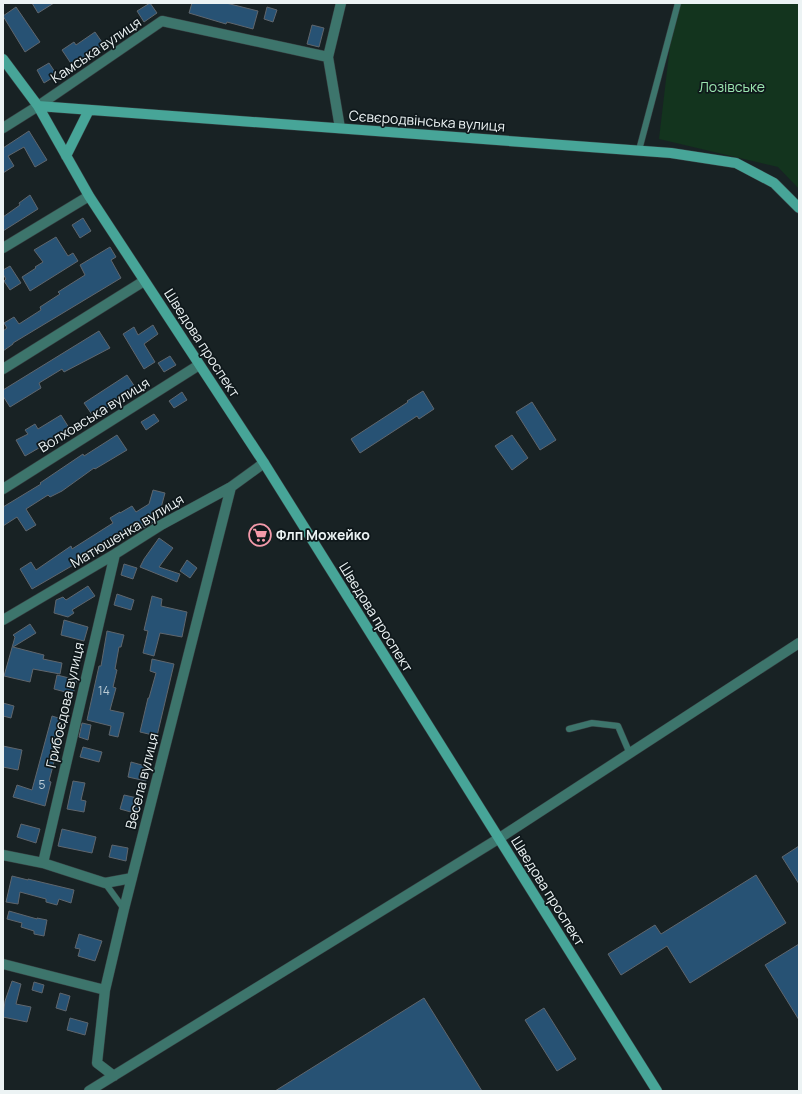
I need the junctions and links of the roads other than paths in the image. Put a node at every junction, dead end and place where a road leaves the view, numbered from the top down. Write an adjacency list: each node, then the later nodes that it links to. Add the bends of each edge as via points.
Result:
1 (341, 3): 3 (street)
2 (678, 3): 9 (lane)
3 (328, 57): 5 (street, Камська вулиця, via 162,21); 8 (street)
4 (3, 59): 5 (street, Шведова проспект)
5 (38, 106): 6 (street, Сєвєродвінська вулиця); 7 (street, Камська вулиця); 10 (street, Шведова проспект)
6 (89, 110): 8 (street, Сєвєродвінська вулиця); 10 (street)
7 (3, 128)
8 (340, 128): 9 (street, Сєвєродвінська вулиця)
9 (639, 150): 12 (street, Сєвєродвінська вулиця, via 736,163 774,183)
10 (66, 156): 11 (street, Шведова проспект)
11 (89, 196): 13 (street); 14 (street, Шведова проспект)
12 (799, 208)
13 (3, 248)
14 (144, 280): 15 (street, Шведова проспект); 16 (street)
15 (199, 365): 17 (street, Шведова проспект); 19 (street, Волховська вулиця)
16 (3, 369)
17 (264, 463): 18 (street, Матюшенка вулиця); 26 (street, Шведова проспект)
18 (231, 487): 20 (street, Матюшенка вулиця, via 161,525); 29 (street, Весела вулиця)
19 (3, 489)
20 (115, 554): 21 (street, Матюшенка вулиця); 28 (street, Грибоєдова вулиця)
21 (4, 620): 22 (street)
22 (3, 630)
23 (799, 643): 25 (street)
24 (569, 729): 25 (lane, via 592,723 618,726)
25 (630, 754): 26 (street)
26 (498, 839): 34 (street); 36 (street, Шведова проспект)
27 (3, 855): 28 (street)
28 (43, 863): 30 (street)
29 (132, 878): 30 (street); 31 (street, Весела вулиця)
30 (105, 883): 31 (lane)
31 (124, 909): 33 (street, Весела вулиця)
32 (3, 964): 33 (street)
33 (105, 990): 34 (street, Весела вулиця, via 97,1064)
34 (114, 1076): 35 (street)
35 (89, 1091)
36 (657, 1091)

